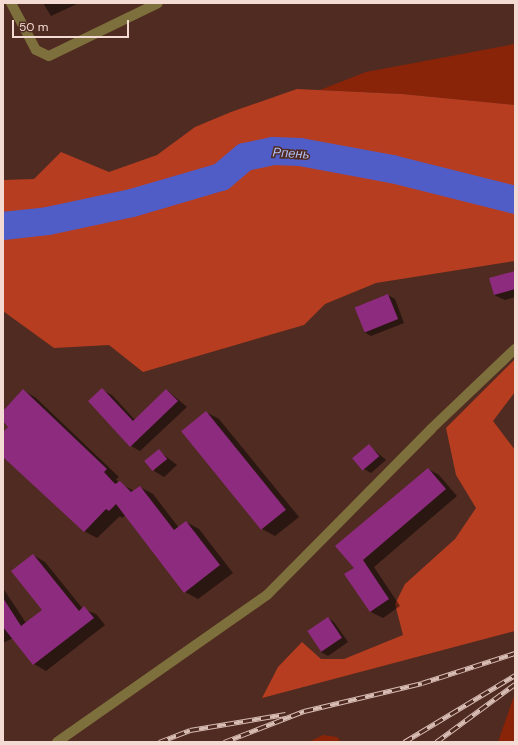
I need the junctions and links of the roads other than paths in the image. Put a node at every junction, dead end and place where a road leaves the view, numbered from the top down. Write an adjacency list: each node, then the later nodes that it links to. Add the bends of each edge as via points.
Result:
1 (11, 3): 2 (lane, via 36,50 49,56)
2 (158, 3)
3 (515, 349): 4 (lane, via 431,429 267,595)
4 (57, 742)

